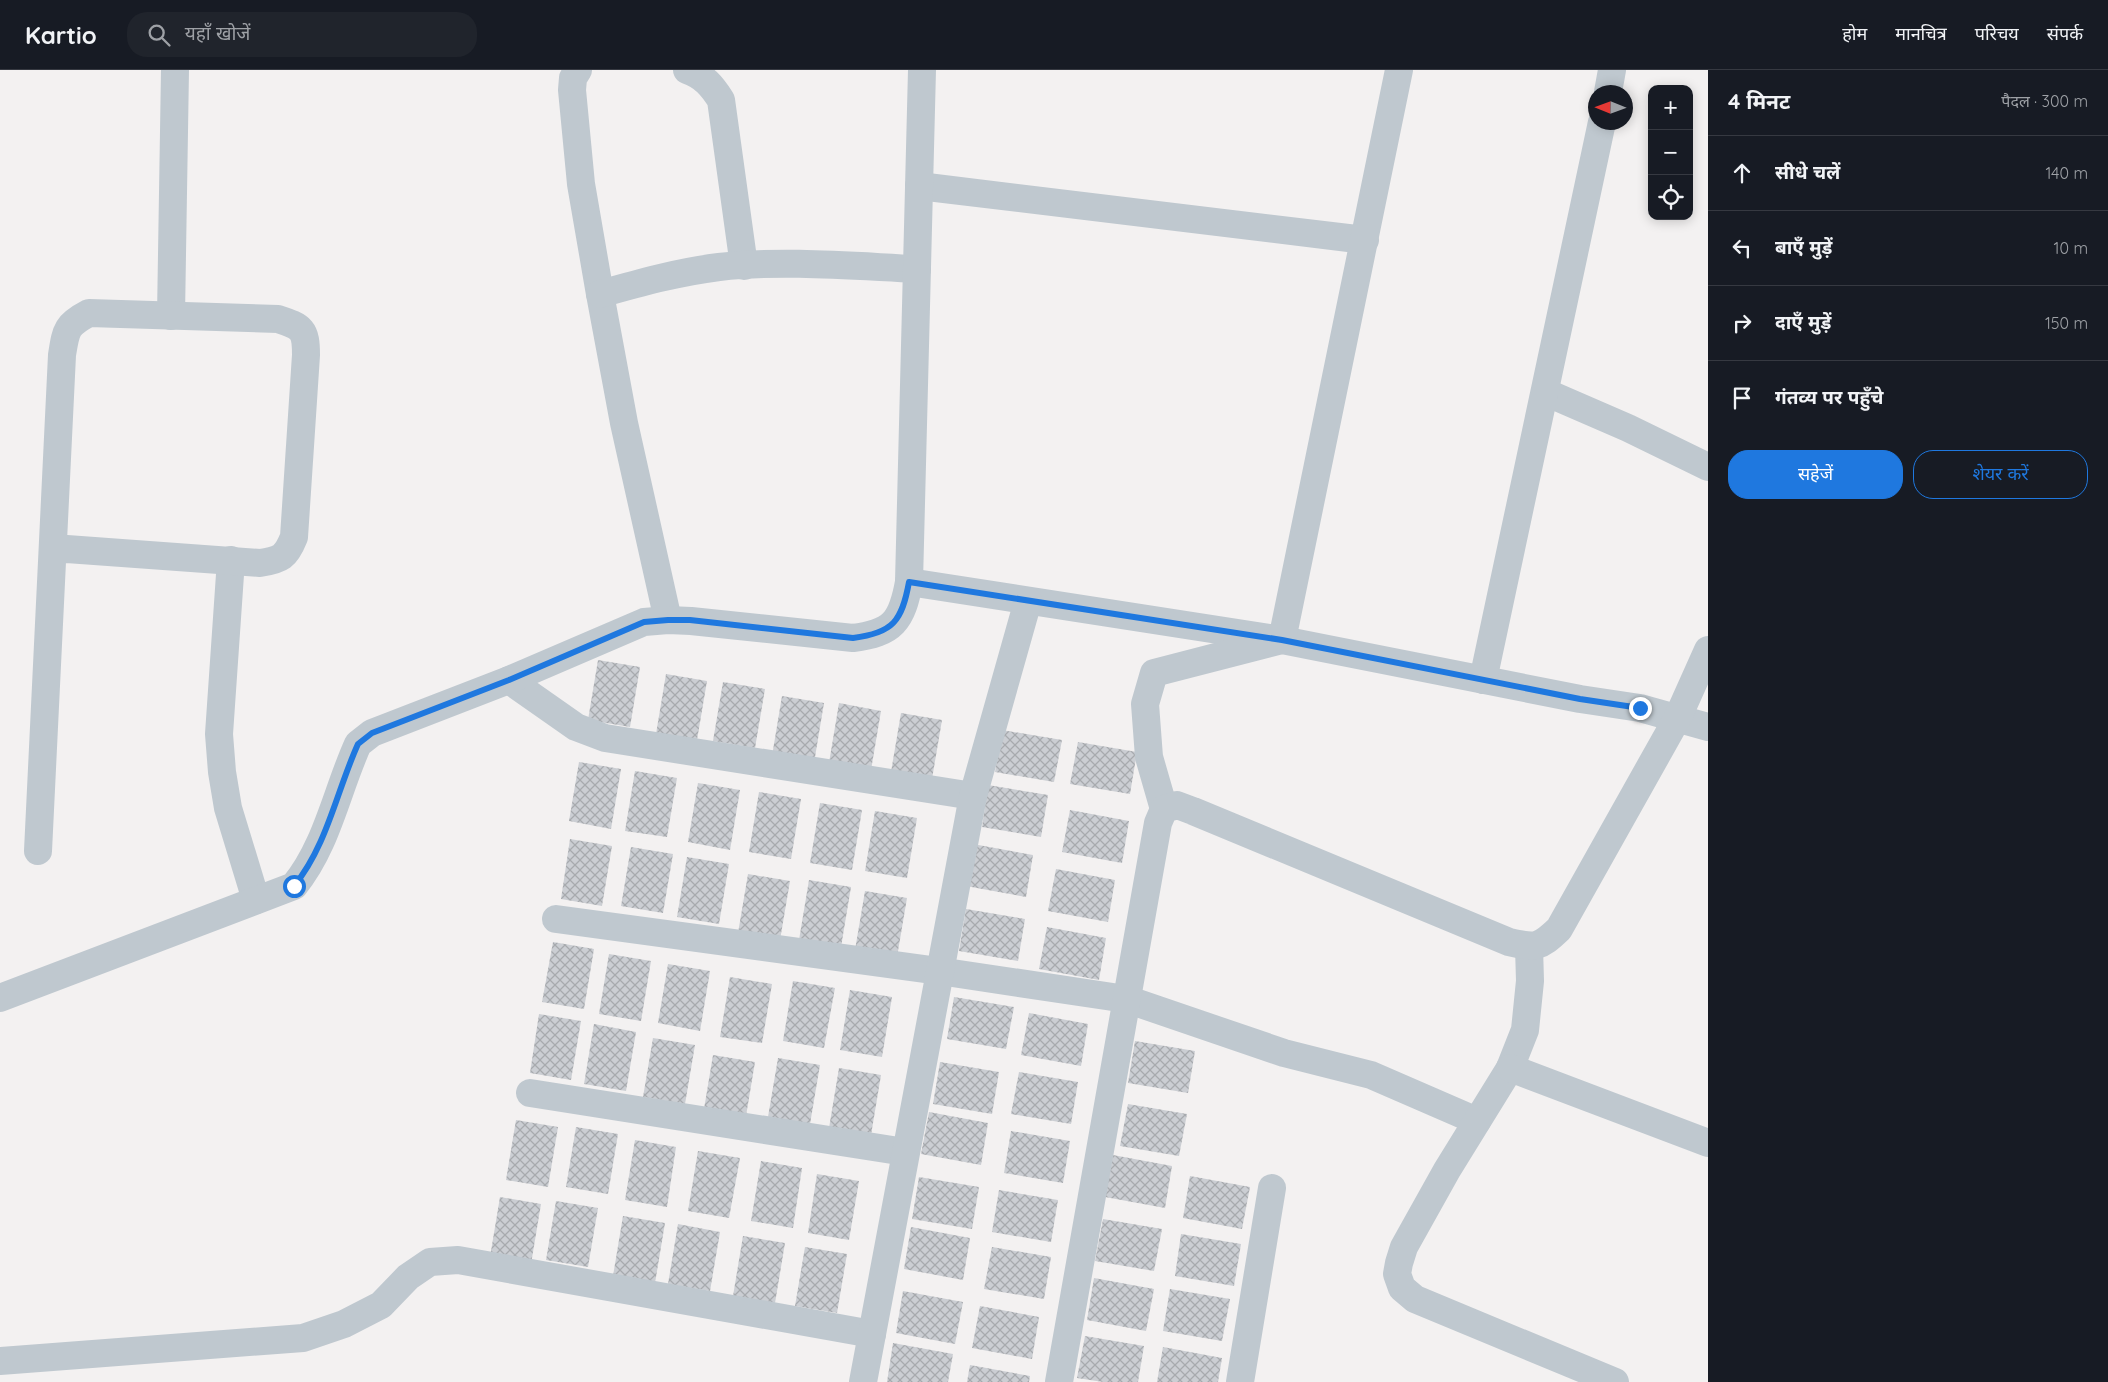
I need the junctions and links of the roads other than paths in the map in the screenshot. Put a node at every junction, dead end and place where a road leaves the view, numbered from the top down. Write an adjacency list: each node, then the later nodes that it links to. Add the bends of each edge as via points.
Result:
1 (175, 70): 14 (street)
2 (578, 70): 13 (street, via 572,90 582,184)
3 (688, 70): 11 (street, via 711,84 721,100)
4 (922, 70): 9 (street)
5 (1399, 70): 10 (street)
6 (1612, 70): 7 (street)
7 (1609, 85)
8 (1600, 130): 15 (street)
9 (919, 186): 10 (street); 12 (street)
10 (1365, 240): 22 (street)
11 (744, 266): 12 (street, via 785,264); 13 (street, via 654,279)
12 (917, 269): 19 (street)
13 (600, 294): 21 (street, via 624,423)
14 (171, 316): 17 (street, via 89,313 72,321 65,335 62,355); 18 (street, via 278,319 297,325 306,338 294,537 288,551 277,561)
15 (1545, 392): 16 (street); 25 (street)
16 (1708, 467)
17 (53, 548): 18 (street); 30 (street)
18 (231, 560): 31 (street, via 220,734 222,772 228,808)
19 (909, 582): 20 (street); 21 (street, via 905,603 894,624 876,635 853,638)
20 (1028, 601): 22 (street); 28 (street)
21 (668, 620): 24 (street, via 644,622)
22 (1282, 640): 25 (street); 29 (street, via 1154,673 1145,704 1149,757)
23 (1708, 650): 26 (street)
24 (509, 680): 28 (street, via 576,727 606,738); 31 (street, via 372,733 358,744 307,870 294,886)
25 (1484, 680): 26 (street)
26 (1678, 717): 27 (street); 33 (street, via 1559,929 1544,943)
27 (1708, 727)
28 (972, 796): 34 (street)
29 (1164, 809): 33 (street, via 1177,805 1193,811 1509,942); 36 (street, via 1158,823)
30 (38, 851)
31 (256, 900): 35 (street)
32 (556, 919): 34 (street)
33 (1529, 947): 37 (street, via 1526,1021)
34 (939, 970): 36 (street); 41 (street)
35 (0, 998)
36 (1126, 999): 39 (street, via 1284,1053 1371,1075); 46 (street)
37 (1510, 1068): 39 (street); 40 (street)
38 (530, 1093): 41 (street)
39 (1477, 1122): 48 (street, via 1404,1248 1397,1274 1402,1288 1415,1299)
40 (1708, 1144)
41 (905, 1152): 43 (street)
42 (1272, 1188): 47 (street)
43 (872, 1334): 44 (street, via 458,1260 430,1262 381,1305 344,1324 303,1338); 45 (street)
44 (0, 1361)
45 (863, 1382)
46 (1059, 1382)
47 (1240, 1382)
48 (1615, 1382)

